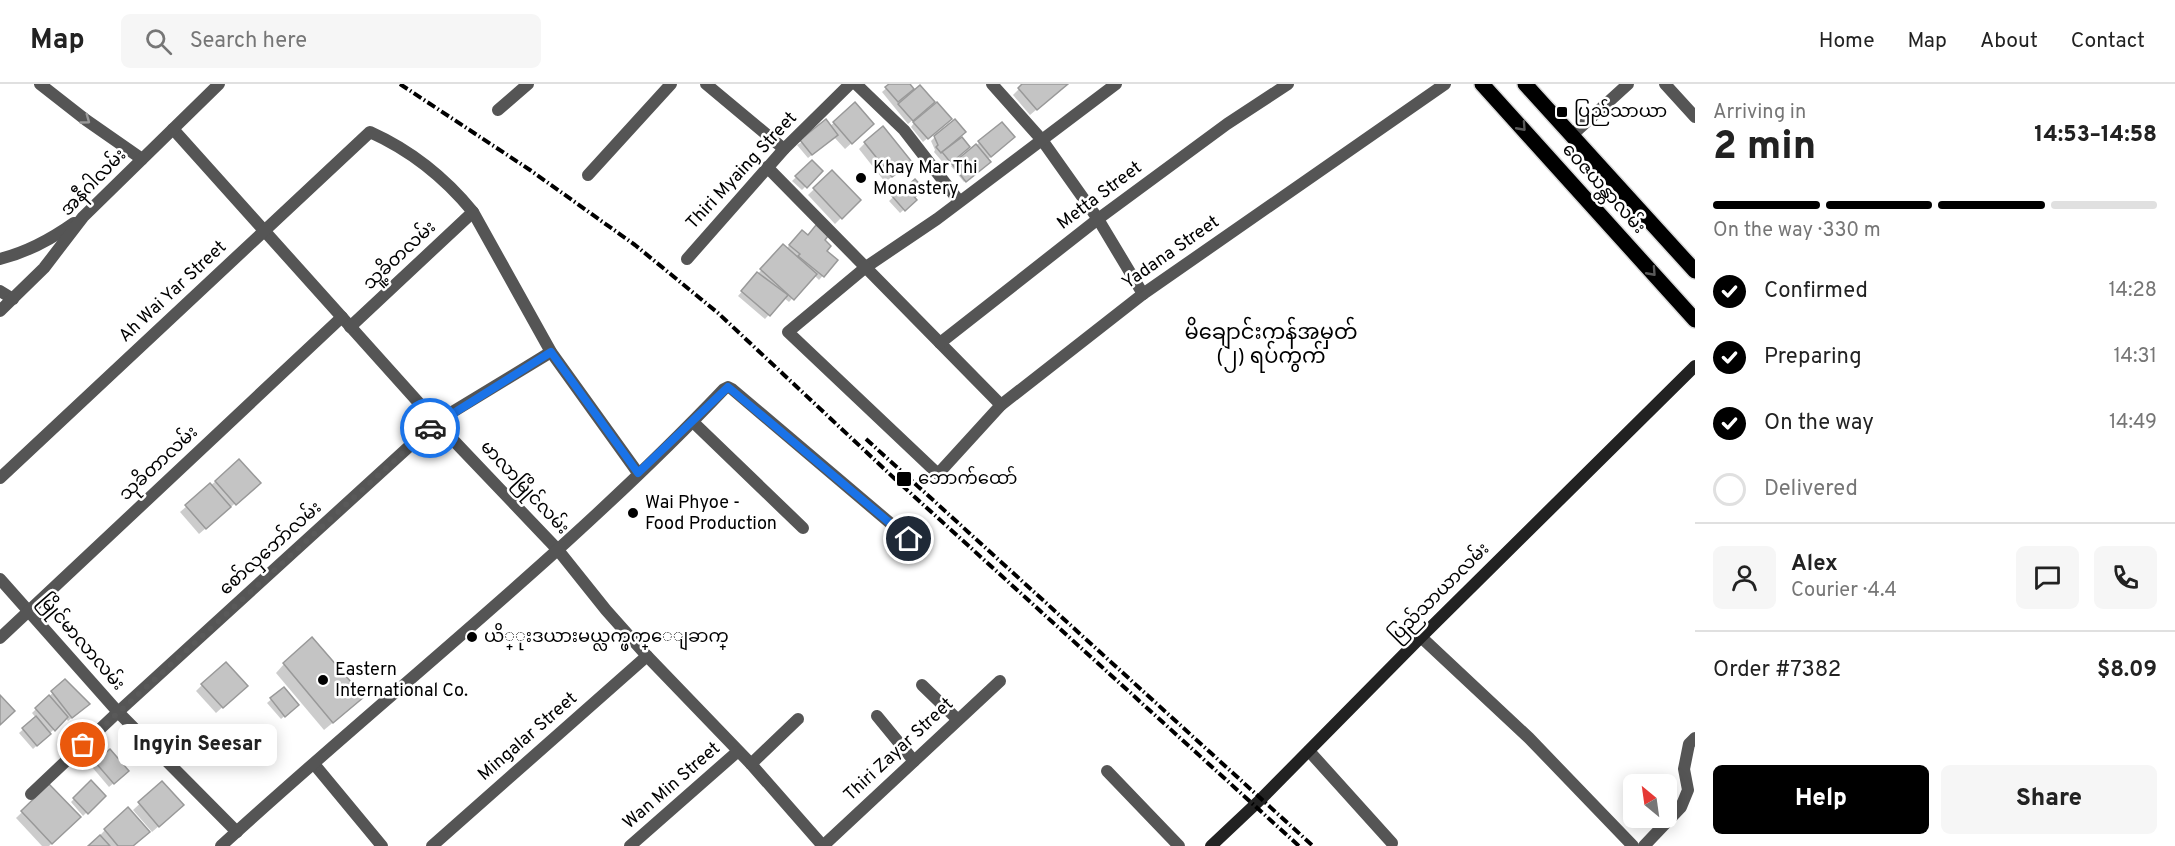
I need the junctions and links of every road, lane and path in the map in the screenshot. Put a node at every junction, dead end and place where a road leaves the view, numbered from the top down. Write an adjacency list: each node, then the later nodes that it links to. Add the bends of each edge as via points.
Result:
1 (40, 84): 22 (street, one-way to 22)
2 (219, 84): 18 (street, အနီဂါလမ်း)
3 (528, 84): 16 (street)
4 (706, 84): 21 (street)
5 (850, 84): 21 (street, Thiri Myaing Street)
6 (856, 84): 25 (street, via 904,130)
7 (992, 84): 20 (street)
8 (1116, 84): 20 (street)
9 (1287, 84): 28 (street, Metta Street)
10 (1444, 84): 35 (street, Yadana Street)
11 (1482, 84): 38 (main road, ဝေဇယန္တာလမ်း, one-way to 38)
12 (1525, 84): 19 (main road, ဝေဇယန္တာလမ်း)
13 (1628, 84): 19 (street)
14 (1665, 84): 17 (street)
15 (664, 86): 24 (street)
16 (498, 110)
17 (1695, 117)
18 (173, 129): 22 (street, အနီဂါလမ်း); 29 (street, မာလာမြိုင်လမ်း)
19 (1572, 135): 33 (main road, ဝေဇယန္တာလမ်း)
20 (1042, 140): 25 (street); 28 (street)
21 (784, 149): 23 (street, Thiri Myaing Street)
22 (142, 159): 27 (street, အနီဂါလမ်း)
23 (767, 167): 31 (street, Thiri Myaing Street); 32 (street)
24 (588, 175)
25 (959, 201): 32 (street)
26 (473, 212): 29 (street, Ah Wai Yar Street, via 432,170 370,132); 39 (street, သူ့ခိတလမ်း); 41 (street)
27 (83, 217): 30 (street, via 46,242); 36 (street, အနီဂါလမ်း, via 44,268)
28 (1098, 219): 35 (street); 40 (street, Metta Street)
29 (264, 231): 39 (street, မာလာမြိုင်လမ်း); 47 (street, Ah Wai Yar Street)
30 (0, 259)
31 (687, 259)
32 (866, 267): 40 (street); 43 (street, Yadana Street, via 788,332 938,474)
33 (1695, 271)
34 (0, 291): 36 (street)
35 (1143, 294): 43 (street, Yadana Street)
36 (13, 299): 37 (street, အနီဂါလမ်း)
37 (0, 311)
38 (1695, 320)
39 (346, 322): 44 (street, မာလာမြိုင်လမ်း); 52 (street, သုခိတာလမ်း)
40 (940, 343): 43 (street)
41 (551, 352): 44 (street, စော်လှဘော်လမ်း); 46 (street)
42 (1695, 366): 53 (street, ပြည်သာယာလမ်း)
43 (1001, 405)
44 (436, 422): 50 (street, မာလာမြိုင်လမ်း); 58 (street, စော်လှဘော်လမ်း)
45 (693, 422): 46 (street); 48 (street); 49 (street, via 724,389 732,389)
46 (638, 473): 50 (street)
47 (0, 478)
48 (803, 528)
49 (909, 539)
50 (558, 550): 55 (street, မာလာမြိုင်လမ်း); 66 (street)
51 (0, 579): 52 (street, မြိုင်မာလာလမ်း)
52 (29, 611): 54 (street, သုခိတာလမ်း); 58 (street, မြိုင်မာလာလမ်း)
53 (1421, 637): 63 (street, ပြည်သာယာလမ်း); 79 (street, via 1529,738)
54 (0, 638)
55 (647, 656): 64 (street, မာလာမြိုင်လမ်း); 74 (street, Mingalar Street)
56 (1000, 681): 61 (street, Thiri Zayar Street)
57 (922, 685): 61 (street)
58 (118, 712): 69 (street, စော်လှဘော်လမ်း); 70 (street, မြိုင်မာလာလမ်း)
59 (878, 716): 65 (street)
60 (798, 719): 67 (street)
61 (957, 719): 65 (street, Thiri Zayar Street)
62 (1695, 738): 80 (street, via 1689,744 1684,769 1688,790 1681,807)
63 (1309, 751): 71 (street); 78 (street, ပြည်သာယာလမ်း)
64 (737, 752): 67 (street, မာလာမြိုင်လမ်း); 75 (street, Wan Min Street)
65 (914, 761): 76 (street, Thiri Zayar Street)
66 (314, 764): 70 (street); 73 (street)
67 (751, 764): 76 (street, မာလာမြိုင်လမ်း)
68 (1107, 771): 77 (street)
69 (32, 794)
70 (237, 832): 72 (street)
71 (1392, 843)
72 (221, 846)
73 (382, 846)
74 (432, 846)
75 (630, 846)
76 (823, 846)
77 (1179, 846)
78 (1211, 846)
79 (1633, 846)
80 (1644, 846)

